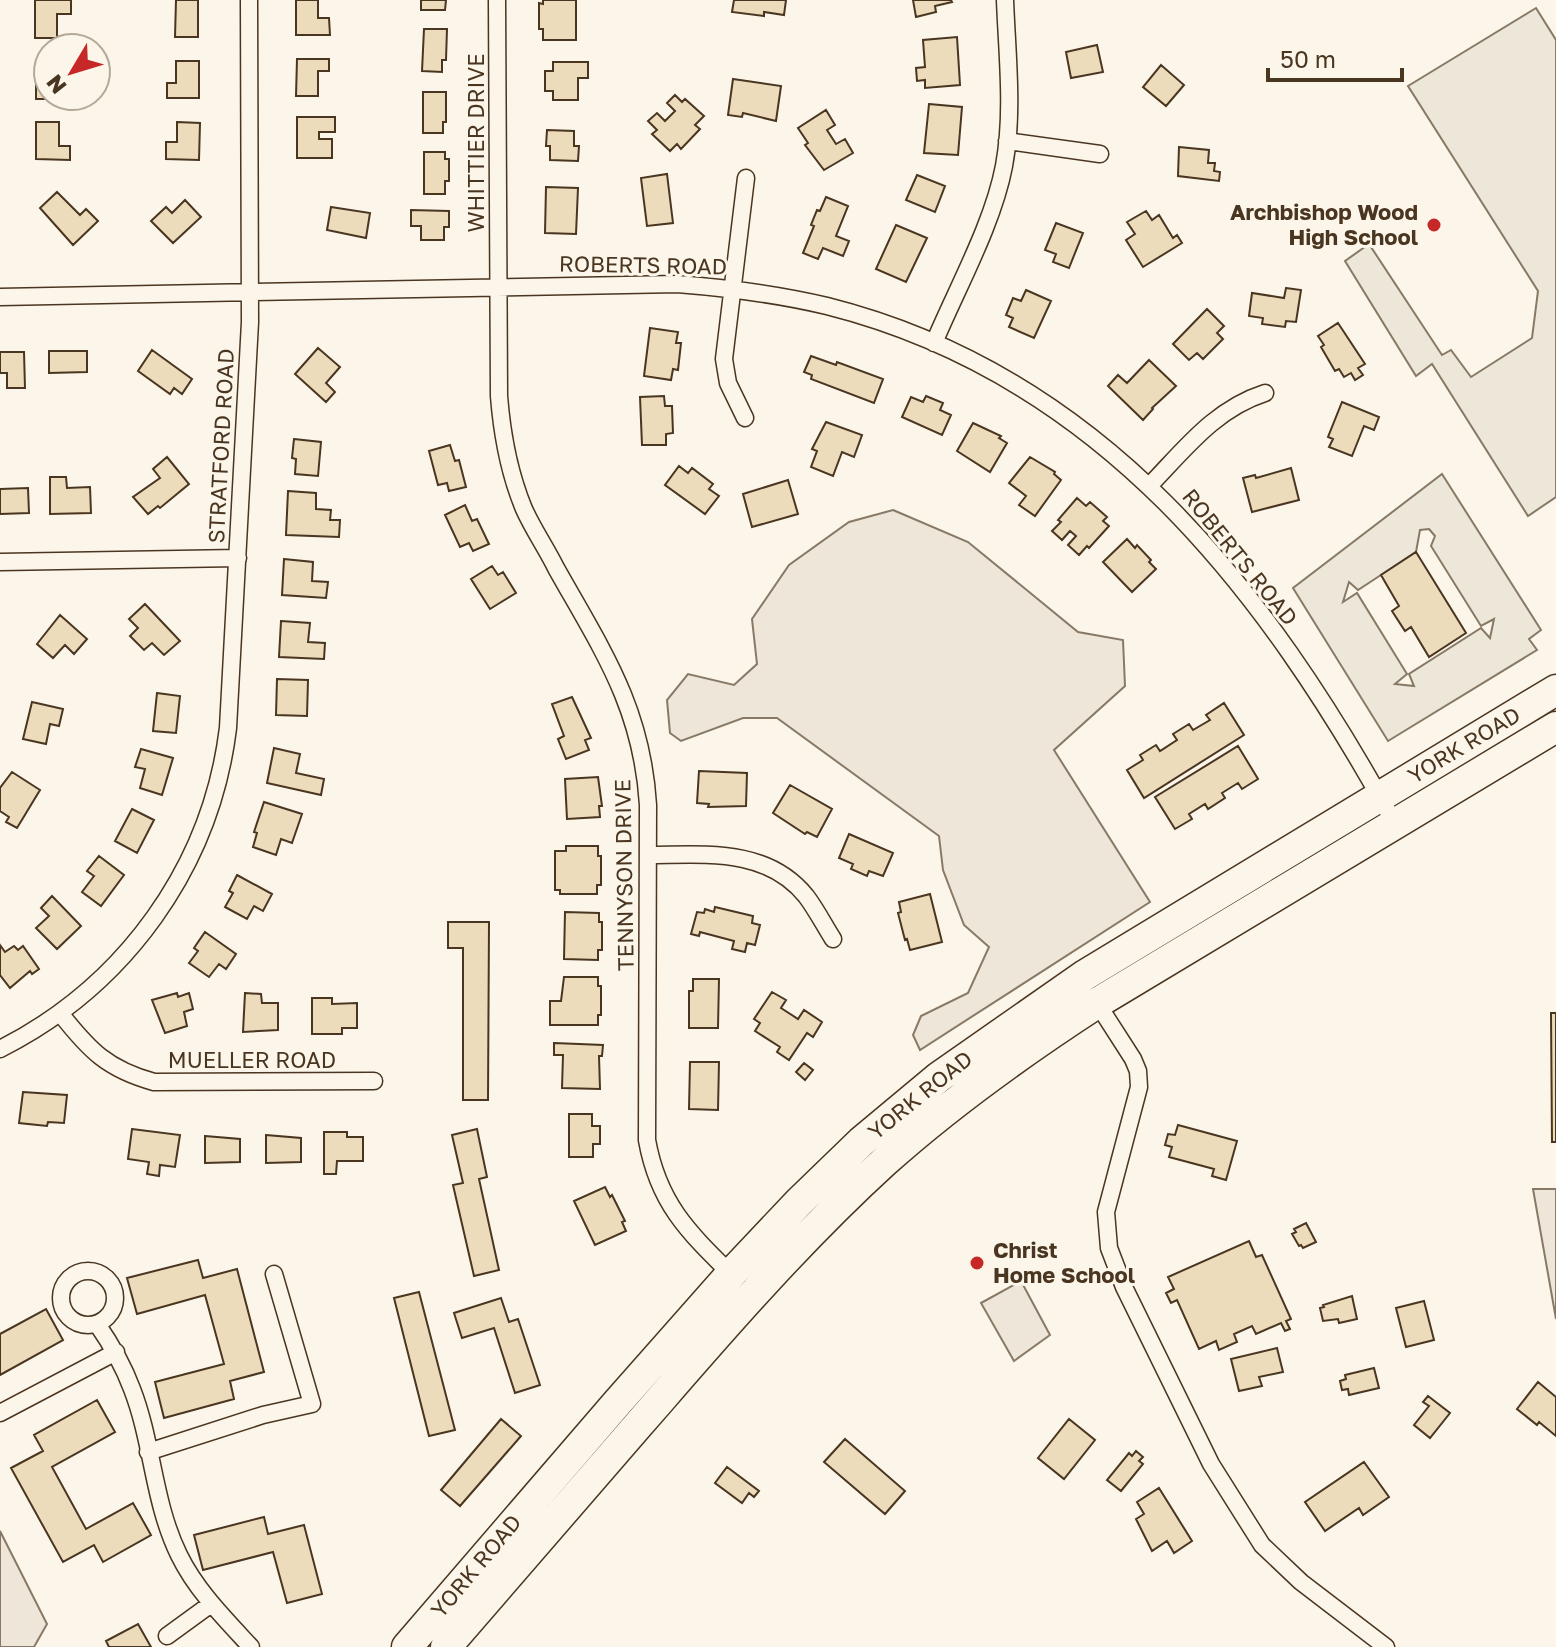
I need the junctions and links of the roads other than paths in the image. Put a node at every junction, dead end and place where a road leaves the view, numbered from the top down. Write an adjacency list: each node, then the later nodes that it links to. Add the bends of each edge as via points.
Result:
1 (249, 0): 9 (street, STRATFORD ROAD)
2 (497, 0): 7 (street, WHITTIER DRIVE)
3 (1005, 0): 4 (street)
4 (1007, 141): 5 (street); 11 (street, via 990,212)
5 (1100, 154)
6 (746, 178): 8 (street)
7 (498, 286): 8 (street, ROBERTS ROAD, via 677,284); 9 (street, ROBERTS ROAD); 21 (street, TENNYSON DRIVE, via 499,396 510,467 525,511 619,679 634,720 647,783)
8 (733, 289): 11 (street, ROBERTS ROAD, via 828,307); 13 (street, via 724,359 728,383)
9 (250, 292): 10 (street, ROBERTS ROAD); 15 (street, STRATFORD ROAD)
10 (0, 297)
11 (934, 343): 14 (street, ROBERTS ROAD, via 1049,405)
12 (1265, 393): 14 (street, via 1213,419)
13 (745, 418)
14 (1150, 485): 19 (street, ROBERTS ROAD, via 1200,538 1271,630)
15 (238, 558): 16 (street); 24 (street, STRATFORD ROAD, via 228,728 215,793 198,840 153,922 122,960)
16 (0, 562)
17 (1556, 690): 19 (highway, YORK ROAD)
18 (1556, 727): 20 (highway, YORK ROAD)
19 (1379, 797): 20 (street, ROBERTS ROAD); 28 (highway, YORK ROAD, via 1085,975 939,1077 861,1142)
20 (1395, 824): 23 (highway, YORK ROAD)
21 (648, 855): 22 (street, via 722,854 762,863 796,885); 28 (street, TENNYSON DRIVE, via 646,1121 651,1163 669,1206)
22 (833, 939)
23 (1097, 1003): 37 (highway, YORK ROAD, via 964,1097 813,1231); 38 (street, via 1138,1071 1139,1087 1106,1212 1109,1248 1124,1287 1216,1474 1262,1545)
24 (60, 1013): 25 (street); 26 (street, MUELLER ROAD, via 106,1063 154,1082)
25 (0, 1049)
26 (374, 1081)
27 (274, 1274): 32 (street, via 312,1404)
28 (731, 1274): 36 (highway, YORK ROAD)
29 (97, 1324): 30 (street)
30 (116, 1352): 31 (street); 32 (street, via 133,1391)
31 (0, 1413)
32 (148, 1452): 33 (street, via 161,1510 179,1556)
33 (211, 1604): 34 (street); 35 (street)
34 (167, 1636)
35 (251, 1647)
36 (407, 1647)
37 (446, 1647)
38 (1386, 1647)

